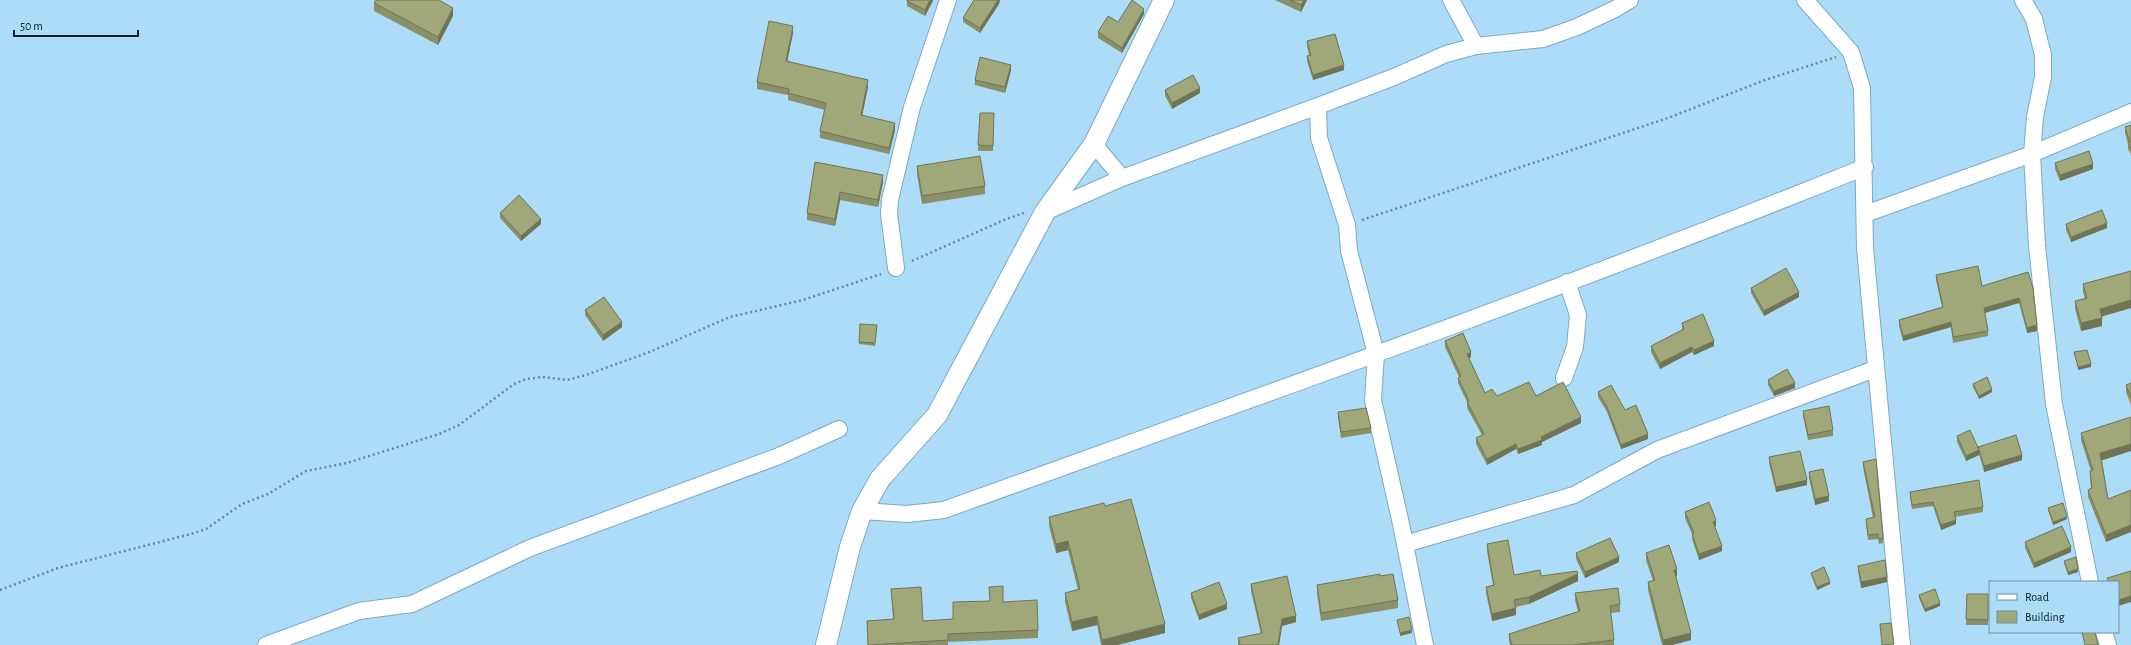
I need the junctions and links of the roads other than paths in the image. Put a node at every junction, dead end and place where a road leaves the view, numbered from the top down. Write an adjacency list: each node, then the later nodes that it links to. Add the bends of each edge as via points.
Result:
1 (948, 0): 16 (street, via 912,107 890,200)
2 (1164, 0): 10 (street)
3 (1451, 0): 7 (street)
4 (1630, 0): 7 (street, via 1577,27 1543,39)
5 (1805, 0): 12 (street, via 1851,52 1862,88)
6 (2023, 0): 11 (street, via 2034,19 2043,55 2043,77 2034,117)
7 (1476, 46): 8 (street, via 1446,54)
8 (1318, 106): 13 (street); 18 (street, via 1319,138 1347,225 1349,251)
9 (2131, 112): 11 (street)
10 (1094, 144): 13 (street); 14 (street)
11 (2032, 154): 15 (street); 24 (street, via 2038,246 2054,404)
12 (1865, 167): 15 (street); 17 (street, via 1742,217)
13 (1122, 178): 14 (street)
14 (1045, 212): 22 (street, via 937,415 880,479)
15 (1865, 214): 19 (street, via 1865,248)
16 (896, 268)
17 (1567, 282): 18 (street, via 1500,310); 20 (street, via 1578,315 1575,347)
18 (1376, 354): 22 (street, via 944,510 907,514); 23 (street, via 1373,400)
19 (1875, 369): 23 (street, via 1657,450 1574,495); 29 (street)
20 (1564, 378)
21 (839, 429): 26 (street, via 779,456 530,548 412,604 360,611)
22 (862, 512): 27 (street, via 850,547)
23 (1405, 544): 28 (street)
24 (2090, 581)
25 (2104, 633): 30 (street)
26 (266, 645)
27 (826, 645)
28 (1425, 645)
29 (1902, 645)
30 (2108, 645)

